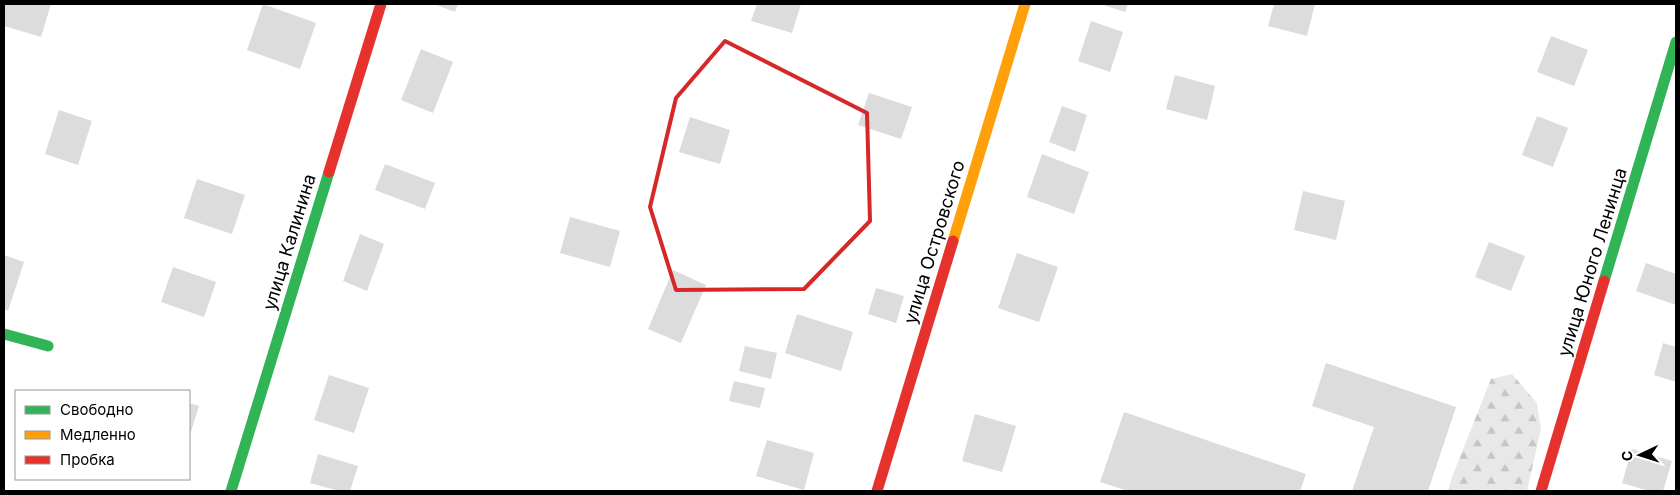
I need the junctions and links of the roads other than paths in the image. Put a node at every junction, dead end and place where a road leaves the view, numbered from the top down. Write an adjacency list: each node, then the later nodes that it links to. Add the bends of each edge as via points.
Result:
1 (381, 4): 6 (street, улица Калинина)
2 (1024, 4): 7 (street, улица Островского)
3 (1676, 42): 8 (street, улица Юного Ленинца)
4 (4, 334): 5 (street)
5 (48, 346)
6 (231, 491)
7 (877, 491)
8 (1540, 491)

